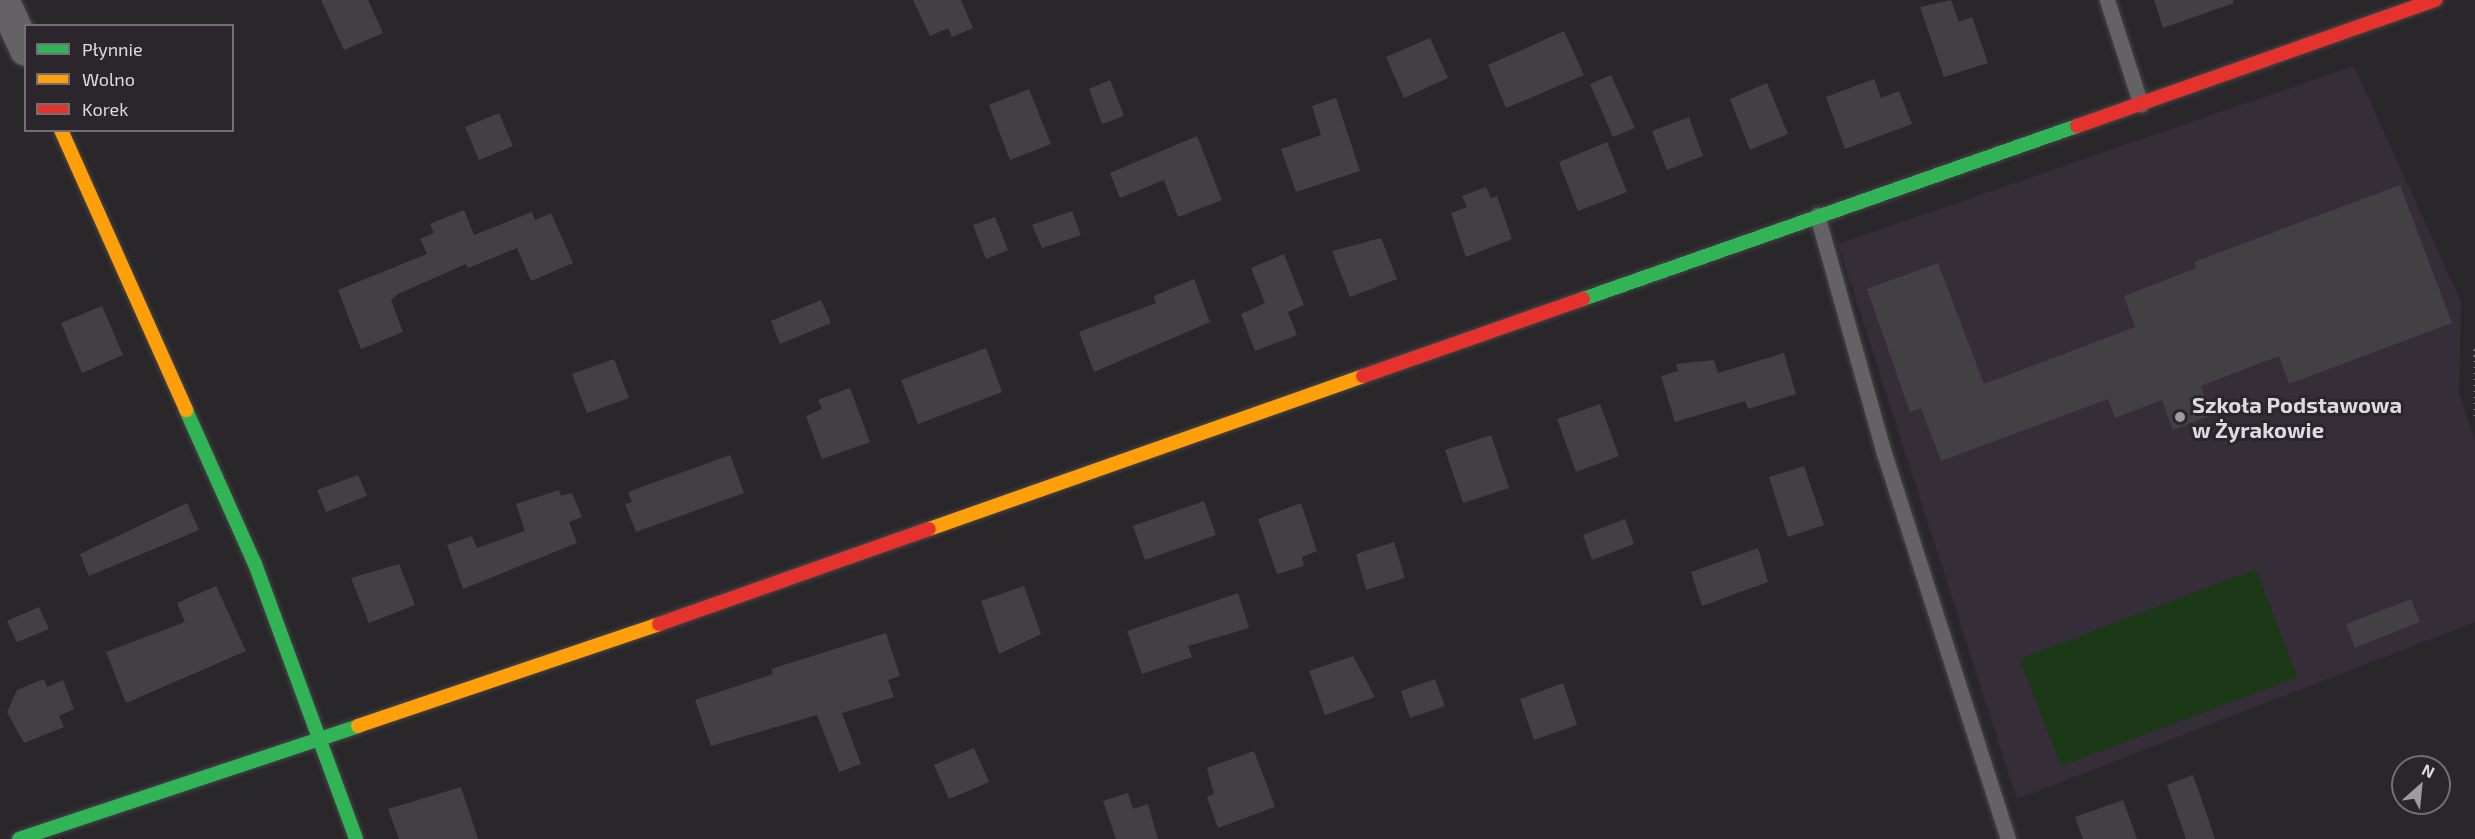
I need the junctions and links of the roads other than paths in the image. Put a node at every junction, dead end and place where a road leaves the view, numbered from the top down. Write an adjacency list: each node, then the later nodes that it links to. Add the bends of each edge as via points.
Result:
1 (3, 0): 4 (street)
2 (2107, 0): 5 (lane)
3 (2435, 0): 5 (street)
4 (24, 46)
5 (2141, 105): 7 (street)
6 (62, 132): 8 (street, via 255,564)
7 (1817, 215): 8 (street); 11 (lane, via 1895,486)
8 (322, 738): 9 (street); 10 (street)
9 (20, 839)
10 (356, 839)
11 (2008, 839)

